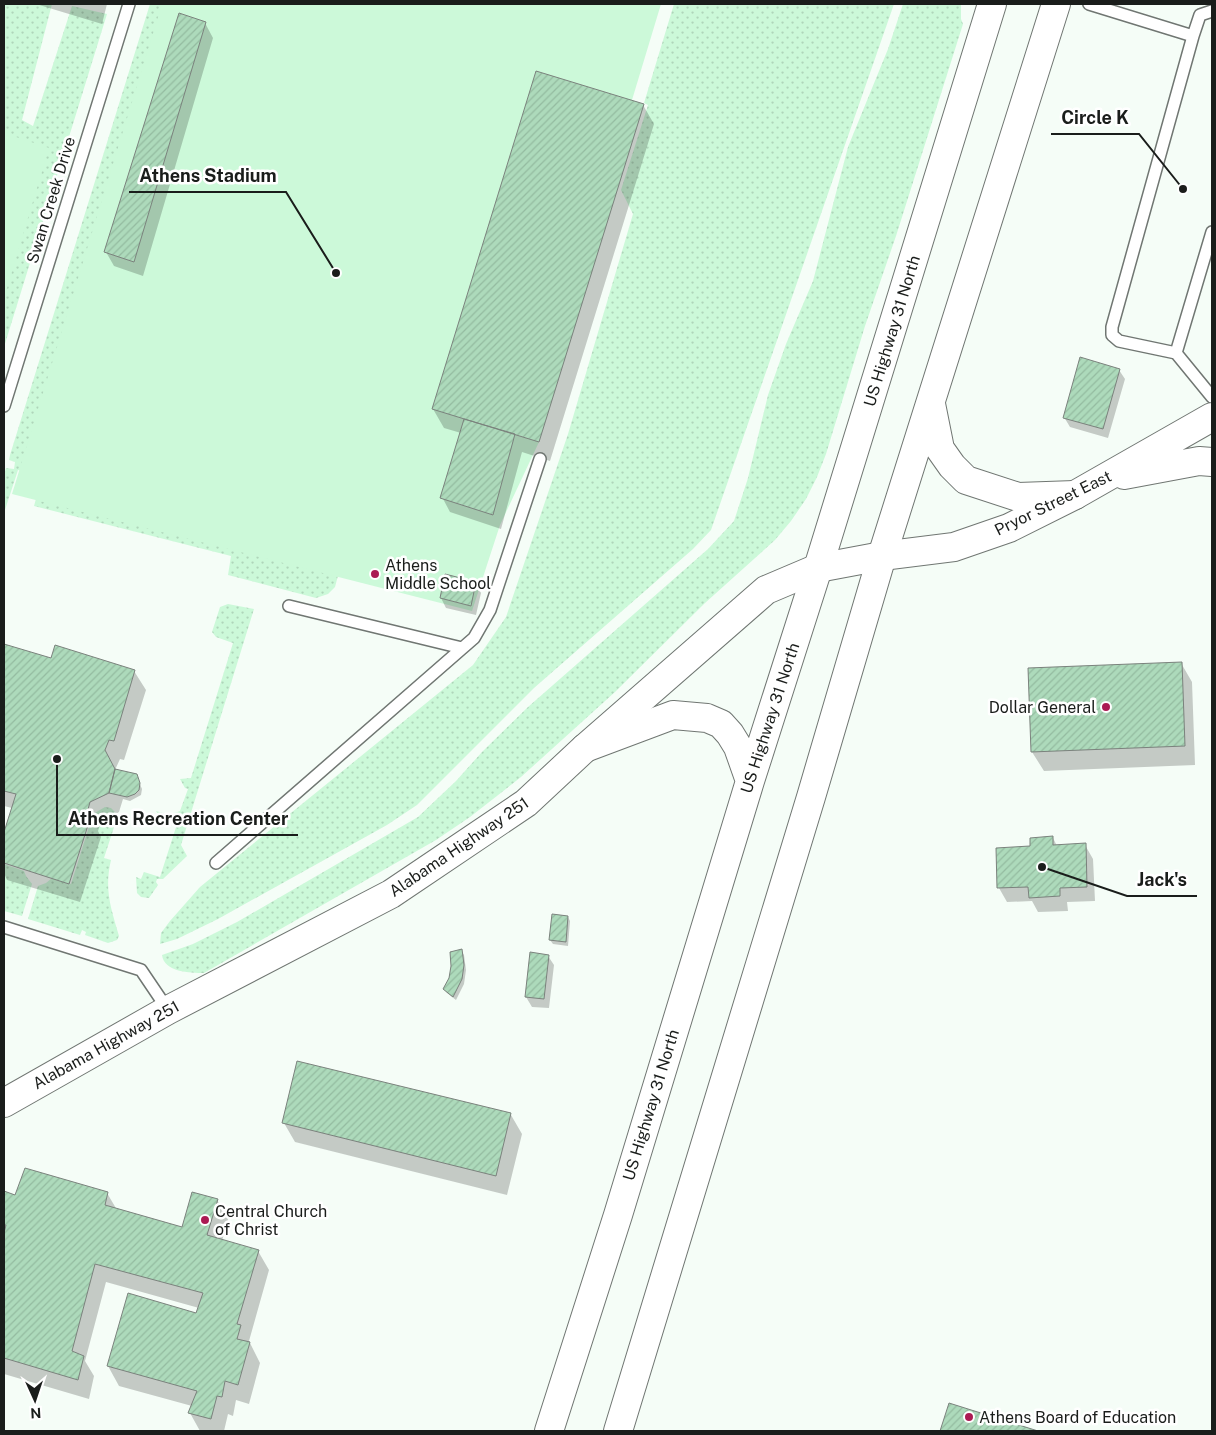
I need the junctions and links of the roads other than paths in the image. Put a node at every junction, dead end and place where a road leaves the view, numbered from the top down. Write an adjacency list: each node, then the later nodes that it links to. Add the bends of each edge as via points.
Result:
1 (129, 4): 11 (lane, Swan Creek Drive)
2 (992, 4): 18 (main road, US Highway 31 North)
3 (1056, 4): 10 (main road)
4 (1089, 4): 6 (lane)
5 (1212, 11): 6 (lane, via 1200,15)
6 (1193, 36): 8 (lane, via 1112,327 1112,335 1119,340)
7 (1212, 232): 8 (lane)
8 (1176, 353): 9 (lane)
9 (1212, 397)
10 (931, 401): 16 (main road, via 940,449 966,480 1018,497); 17 (main road)
11 (4, 406)
12 (1212, 417): 15 (main road, Pryor Street East)
13 (540, 459): 20 (lane, via 490,610 474,638)
14 (1212, 462): 15 (main road, via 1198,461)
15 (1105, 478): 16 (main road, Pryor Street East)
16 (1075, 495): 17 (main road, Pryor Street East, via 1009,528 954,547)
17 (882, 556): 18 (main road, Alabama Highway 251); 28 (main road)
18 (818, 568): 21 (main road, Alabama Highway 251, via 766,590); 22 (main road, US Highway 31 North)
19 (288, 606): 20 (lane)
20 (462, 648): 23 (lane)
21 (585, 748): 22 (main road, via 673,715 707,718 730,734); 25 (main road, Alabama Highway 251, via 526,803 391,894)
22 (750, 781): 27 (main road, US Highway 31 North)
23 (216, 863)
24 (4, 927): 25 (lane, via 141,970)
25 (168, 1010): 26 (main road, Alabama Highway 251)
26 (4, 1102)
27 (549, 1431)
28 (618, 1431)

